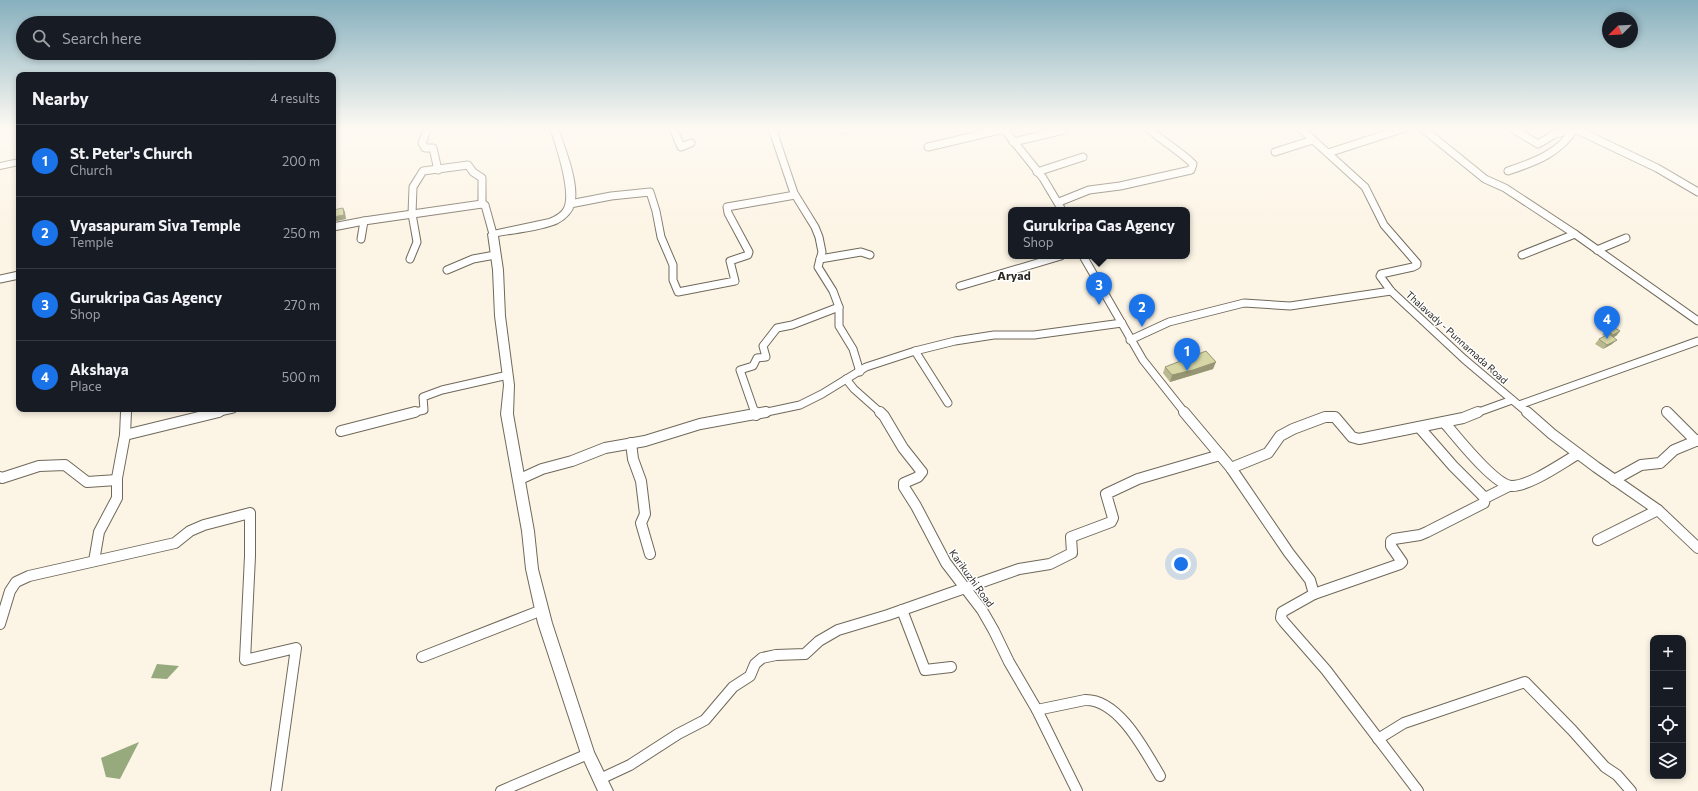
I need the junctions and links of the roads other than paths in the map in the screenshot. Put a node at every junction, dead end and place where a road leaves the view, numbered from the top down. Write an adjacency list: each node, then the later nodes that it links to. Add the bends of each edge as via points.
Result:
1 (436, 165): 11 (street)
2 (564, 165): 18 (main road, via 569,183)
3 (785, 165): 15 (street)
4 (1032, 165): 13 (street)
5 (1059, 165): 13 (street)
6 (1193, 165): 16 (street, via 1191,170 1120,186 1089,190)
7 (1341, 165): 39 (street, Thalavady - Punnamada Road, via 1365,187 1384,225 1417,263 1413,267 1381,274 1381,279)
8 (1468, 165): 24 (street, via 1485,179 1505,188)
9 (1525, 165): 12 (street)
10 (1650, 165): 14 (street)
11 (438, 170): 17 (street, via 468,165 482,178); 20 (street, via 423,171 412,187)
12 (1508, 171)
13 (1038, 172): 16 (street)
14 (1698, 192)
15 (795, 195): 18 (street, via 727,207 749,252 748,255 730,261 735,281 678,292 673,280 673,265 661,237 650,192); 32 (street, via 820,237)
16 (1059, 202): 19 (street)
17 (482, 204): 20 (street); 23 (street, via 488,212)
18 (570, 204): 23 (main road, via 559,219)
19 (1061, 207)
20 (412, 214): 21 (street); 31 (street, via 417,242)
21 (364, 221): 22 (street); 26 (street)
22 (336, 226)
23 (493, 234): 28 (main road)
24 (1575, 234): 27 (street); 30 (street)
25 (1626, 238): 27 (street)
26 (361, 239)
27 (1597, 250): 41 (street)
28 (495, 255): 35 (street, via 473,259); 47 (main road)
29 (870, 255): 32 (street, via 861,252)
30 (1522, 255)
31 (410, 259)
32 (820, 259): 40 (street, via 818,267)
33 (1051, 259): 38 (street)
34 (1085, 259): 42 (street)
35 (447, 270)
36 (16, 276): 37 (street)
37 (0, 280)
38 (960, 286)
39 (1391, 291): 43 (street, via 1290,306 1244,303 1169,322); 49 (street, Thalavady - Punnamada Road, via 1464,360)
40 (840, 306): 46 (street, via 839,326 853,349); 54 (street, via 792,325 777,328 763,346 766,357 757,358 753,366 740,370)
41 (1698, 321)
42 (1122, 323): 43 (street); 45 (street, via 1034,335 994,335)
43 (1130, 340): 62 (street, via 1173,399)
44 (1698, 341): 49 (street)
45 (915, 351): 46 (street, via 866,367); 50 (street)
46 (860, 372): 48 (street)
47 (508, 375): 57 (street, via 442,390 423,397 424,410); 65 (main road, via 507,414)
48 (846, 379): 54 (street, via 800,405); 75 (street, Karikuzhi Road, via 884,416 903,448 922,472 918,477 904,483 904,487 946,563)
49 (1515, 402): 55 (street); 61 (street, Thalavady - Punnamada Road)
50 (948, 403)
51 (1666, 411): 59 (street)
52 (126, 412): 58 (street)
53 (221, 412): 58 (street)
54 (756, 415): 60 (street, via 700,424)
55 (1444, 422): 56 (street); 68 (street, via 1485,468 1500,482)
56 (1419, 427): 63 (street, via 1359,439 1352,437 1335,417 1325,417 1280,436 1268,453); 69 (street)
57 (341, 431)
58 (125, 435): 66 (street)
59 (1697, 441): 67 (street, via 1674,450 1660,463 1641,465)
60 (631, 444): 65 (street, via 605,448); 73 (street, via 641,481 645,514 641,523)
61 (1578, 454): 67 (street, Thalavady - Punnamada Road); 68 (street, via 1533,478)
62 (1220, 455): 63 (street); 75 (street, via 1138,479 1106,494 1113,518 1111,522 1071,537 1072,553 1068,556)
63 (1231, 468): 76 (street, via 1310,580)
64 (0, 476): 66 (street, via 2,478 39,466 65,465 87,482)
65 (520, 479): 77 (main road, via 532,569)
66 (117, 480): 74 (street, via 117,498 99,532)
67 (1614, 480): 70 (street, Thalavady - Punnamada Road)
68 (1509, 486): 69 (street)
69 (1485, 498): 76 (street, via 1484,503 1428,532 1394,539 1392,546 1402,562 1400,564)
70 (1658, 510): 71 (street); 72 (street, Thalavady - Punnamada Road)
71 (1598, 540)
72 (1698, 548)
73 (650, 554)
74 (94, 561): 79 (street, via 29,576 16,582); 88 (street, via 175,543 189,532 205,525 250,513 245,660 296,648)
75 (963, 588): 78 (street); 83 (street, Karikuzhi Road, via 982,610 1008,662)
76 (1314, 594): 84 (street, via 1283,610 1281,618 1332,678)
77 (542, 610): 81 (street); 85 (main road)
78 (902, 610): 82 (street, via 925,670); 87 (street, via 838,630 819,641 805,654 762,658 755,664 750,676 733,687 705,720 630,765)
79 (1, 614): 80 (street)
80 (0, 624)
81 (422, 657)
82 (951, 667)
83 (1037, 710): 86 (street, via 1093,700 1107,705 1135,738); 91 (street, Karikuzhi Road)
84 (1378, 739): 92 (street); 93 (street, via 1404,723 1525,682)
85 (588, 754): 87 (main road); 89 (street)
86 (1160, 776)
87 (600, 779): 90 (main road)
88 (276, 791)
89 (501, 791)
90 (606, 791)
91 (1077, 791)
92 (1418, 791)
93 (1631, 791)

